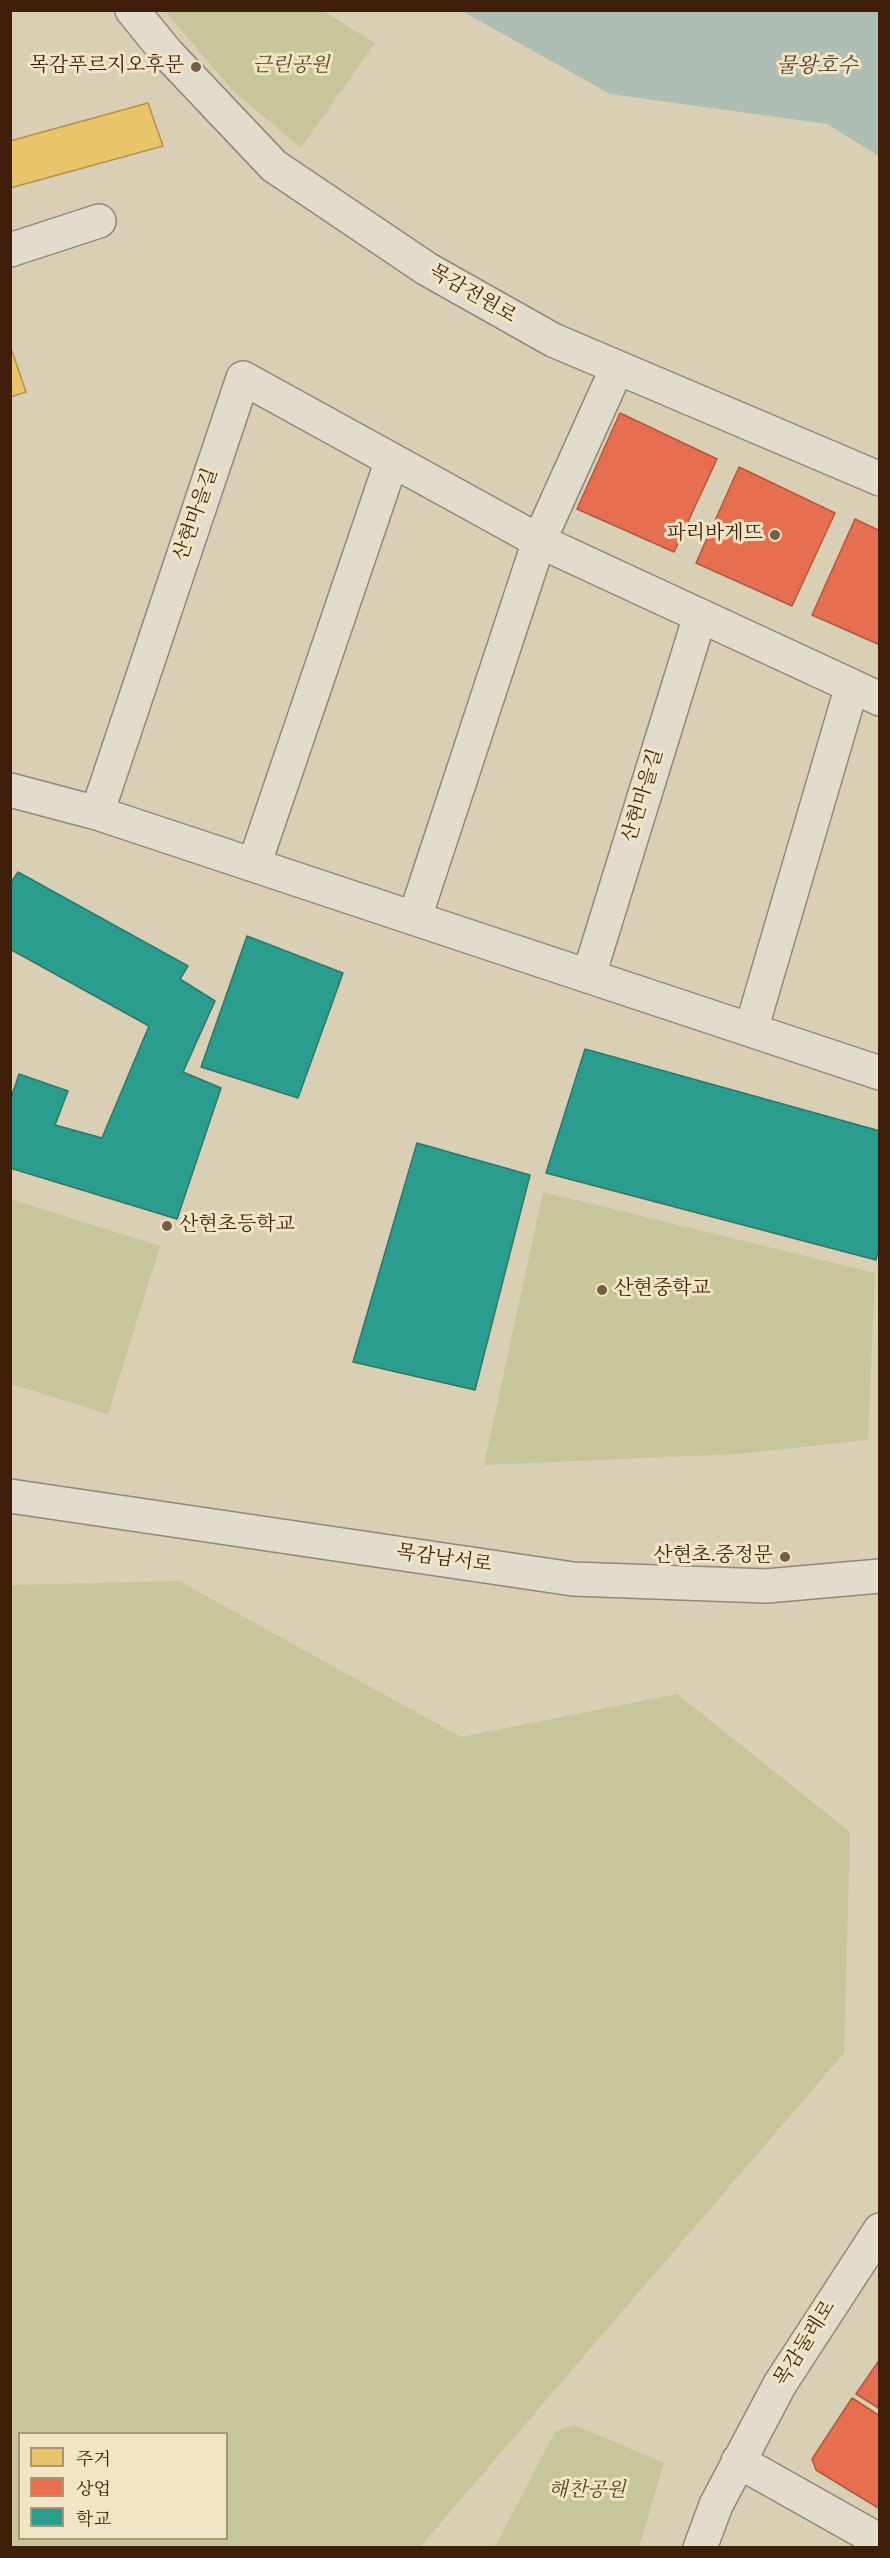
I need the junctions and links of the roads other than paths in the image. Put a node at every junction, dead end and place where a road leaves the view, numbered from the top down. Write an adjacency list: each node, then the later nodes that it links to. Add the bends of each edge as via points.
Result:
1 (132, 10): 4 (street, 목감전원로, via 167,53 274,166 427,269 553,340)
2 (99, 221): 3 (street)
3 (10, 250)
4 (617, 368): 6 (street, 목감전원로); 7 (street)
5 (392, 460): 7 (street, 산현마을길); 11 (street, 산현마을길, via 243,378); 12 (street)
6 (879, 479)
7 (539, 541): 8 (street, 산현마을길); 13 (street)
8 (700, 616): 9 (street, 산현마을길); 14 (street, 산현마을길)
9 (866, 693): 15 (street, 산현마을길)
10 (10, 790): 11 (street)
11 (97, 813): 12 (street)
12 (254, 866): 13 (street)
13 (415, 917): 14 (street)
14 (589, 975): 15 (street)
15 (751, 1030): 16 (street)
16 (879, 1073)
17 (10, 1496): 18 (street, 목감남서로, via 573,1580 766,1586)
18 (879, 1576)
19 (879, 2230): 20 (street, 목감둘레로, via 780,2384)
20 (738, 2461): 21 (street); 22 (street, 목감둘레로)
21 (879, 2541)
22 (700, 2547)

